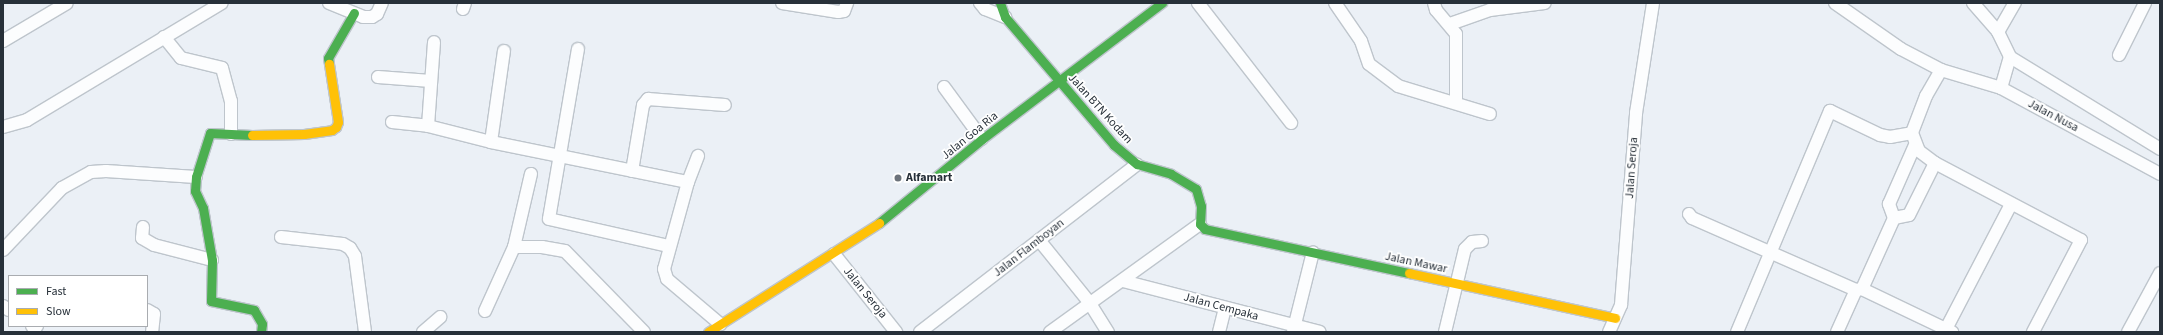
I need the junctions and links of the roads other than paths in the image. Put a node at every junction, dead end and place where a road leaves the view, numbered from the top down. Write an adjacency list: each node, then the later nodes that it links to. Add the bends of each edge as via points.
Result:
1 (67, 3): 24 (street)
2 (222, 3): 23 (street)
3 (329, 3): 19 (street)
4 (382, 3): 19 (street, via 377,14 372,17)
5 (782, 3): 6 (street, via 838,12 844,11)
6 (847, 3)
7 (980, 3): 20 (street, via 985,9)
8 (1000, 3): 20 (street)
9 (1162, 3): 33 (street, Jalan Goa Ria)
10 (1198, 3): 40 (street)
11 (1335, 3): 36 (street, via 1361,41 1369,64 1406,90)
12 (1434, 3): 21 (street, via 1436,10)
13 (1545, 3): 21 (street, via 1490,10)
14 (1653, 3): 82 (street, Jalan Seroja, via 1636,113 1621,305)
15 (1835, 3): 30 (street, Jalan Nusa, via 1891,43)
16 (1974, 3): 22 (street)
17 (2015, 3): 22 (street)
18 (2145, 3): 28 (street)
19 (354, 13): 44 (street, via 328,58 338,122 336,127 304,134)
20 (1004, 17): 33 (street, Jalan BTN Kodam)
21 (1450, 24): 36 (street, via 1456,34)
22 (1998, 32): 29 (street)
23 (164, 37): 42 (street, via 27,120); 44 (street, via 181,58 222,68 231,101)
24 (3, 41)
25 (434, 42): 32 (street)
26 (578, 49): 49 (street)
27 (504, 51): 46 (street)
28 (2118, 55)
29 (2010, 57): 35 (street); 48 (street)
30 (1941, 70): 35 (street, Jalan Nusa); 43 (street, via 1926,96)
31 (378, 77): 32 (street)
32 (431, 81): 41 (street)
33 (1059, 83): 45 (street, Jalan Goa Ria); 52 (street, Jalan BTN Kodam, via 1114,145)
34 (944, 87): 45 (street)
35 (2001, 88): 55 (street, Jalan Nusa)
36 (1456, 103): 38 (street)
37 (725, 105): 53 (street, via 648,99 643,105)
38 (1490, 114)
39 (392, 122): 41 (street)
40 (1291, 123)
41 (428, 126): 46 (street)
42 (3, 127)
43 (1912, 132): 47 (street); 69 (street, via 1890,137 1880,135 1830,111)
44 (231, 134): 56 (street, via 210,133)
45 (982, 139): 71 (street, Jalan Goa Ria, via 888,217)
46 (491, 142): 49 (street)
47 (1915, 145): 51 (street); 60 (street, via 1889,204)
48 (2160, 149)
49 (559, 156): 53 (street); 66 (street, via 548,219)
50 (698, 156): 57 (street)
51 (1935, 163): 58 (street); 60 (street, via 1909,215)
52 (1137, 164): 61 (street, Jalan BTN Kodam, via 1171,174 1196,189 1201,206); 64 (street, Jalan Flamboyan)
53 (632, 171): 57 (street)
54 (531, 174): 67 (street)
55 (2160, 174)
56 (196, 177): 68 (street, via 106,170 91,172 62,188); 72 (street, via 195,191 203,208)
57 (688, 182): 66 (street)
58 (2011, 204): 85 (street); 102 (street, via 2081,240)
59 (1689, 214): 69 (street, via 1692,218)
60 (1894, 218): 76 (street)
61 (1200, 224): 70 (street, Jalan Mawar, via 1212,231); 74 (street)
62 (142, 227): 72 (street, via 142,238 154,245)
63 (281, 237): 88 (street, via 343,244 350,248 355,256)
64 (1039, 240): 77 (street); 93 (street, Jalan Flamboyan)
65 (1482, 241): 75 (street, via 1472,242 1465,249)
66 (668, 246): 83 (street, via 664,269 667,279)
67 (514, 247): 80 (street); 90 (street, via 542,247 565,251)
68 (3, 250)
69 (1770, 251): 76 (street); 100 (street)
70 (1312, 252): 75 (street, Jalan Mawar); 84 (street)
71 (834, 254): 83 (street, Jalan Goa Ria); 92 (street, Jalan Seroja)
72 (212, 260): 87 (street, via 212,300 254,310 262,324)
73 (2160, 273): 103 (street)
74 (1123, 282): 77 (street); 78 (street, Jalan Cempaka)
75 (1457, 284): 82 (street, Jalan Mawar); 98 (street)
76 (1859, 289): 85 (street); 101 (street)
77 (1089, 302): 94 (street); 95 (street)
78 (1225, 308): 84 (street, Jalan Cempaka); 96 (street)
79 (148, 311): 86 (street, via 154,314)
80 (485, 311)
81 (440, 317): 89 (street)
82 (1615, 318): 99 (street, Jalan Seroja)
83 (720, 324): 91 (street, Jalan Goa Ria)
84 (1294, 329): 97 (street, Jalan Cempaka)
85 (1949, 331)
86 (152, 332)
87 (261, 332)
88 (365, 332)
89 (422, 332)
90 (644, 332)
91 (708, 332)
92 (896, 332)
93 (920, 332)
94 (1050, 332)
95 (1108, 332)
96 (1218, 332)
97 (1320, 332)
98 (1445, 332)
99 (1609, 332)
100 (1738, 332)
101 (1836, 332)
102 (2033, 332)
103 (2128, 332)

